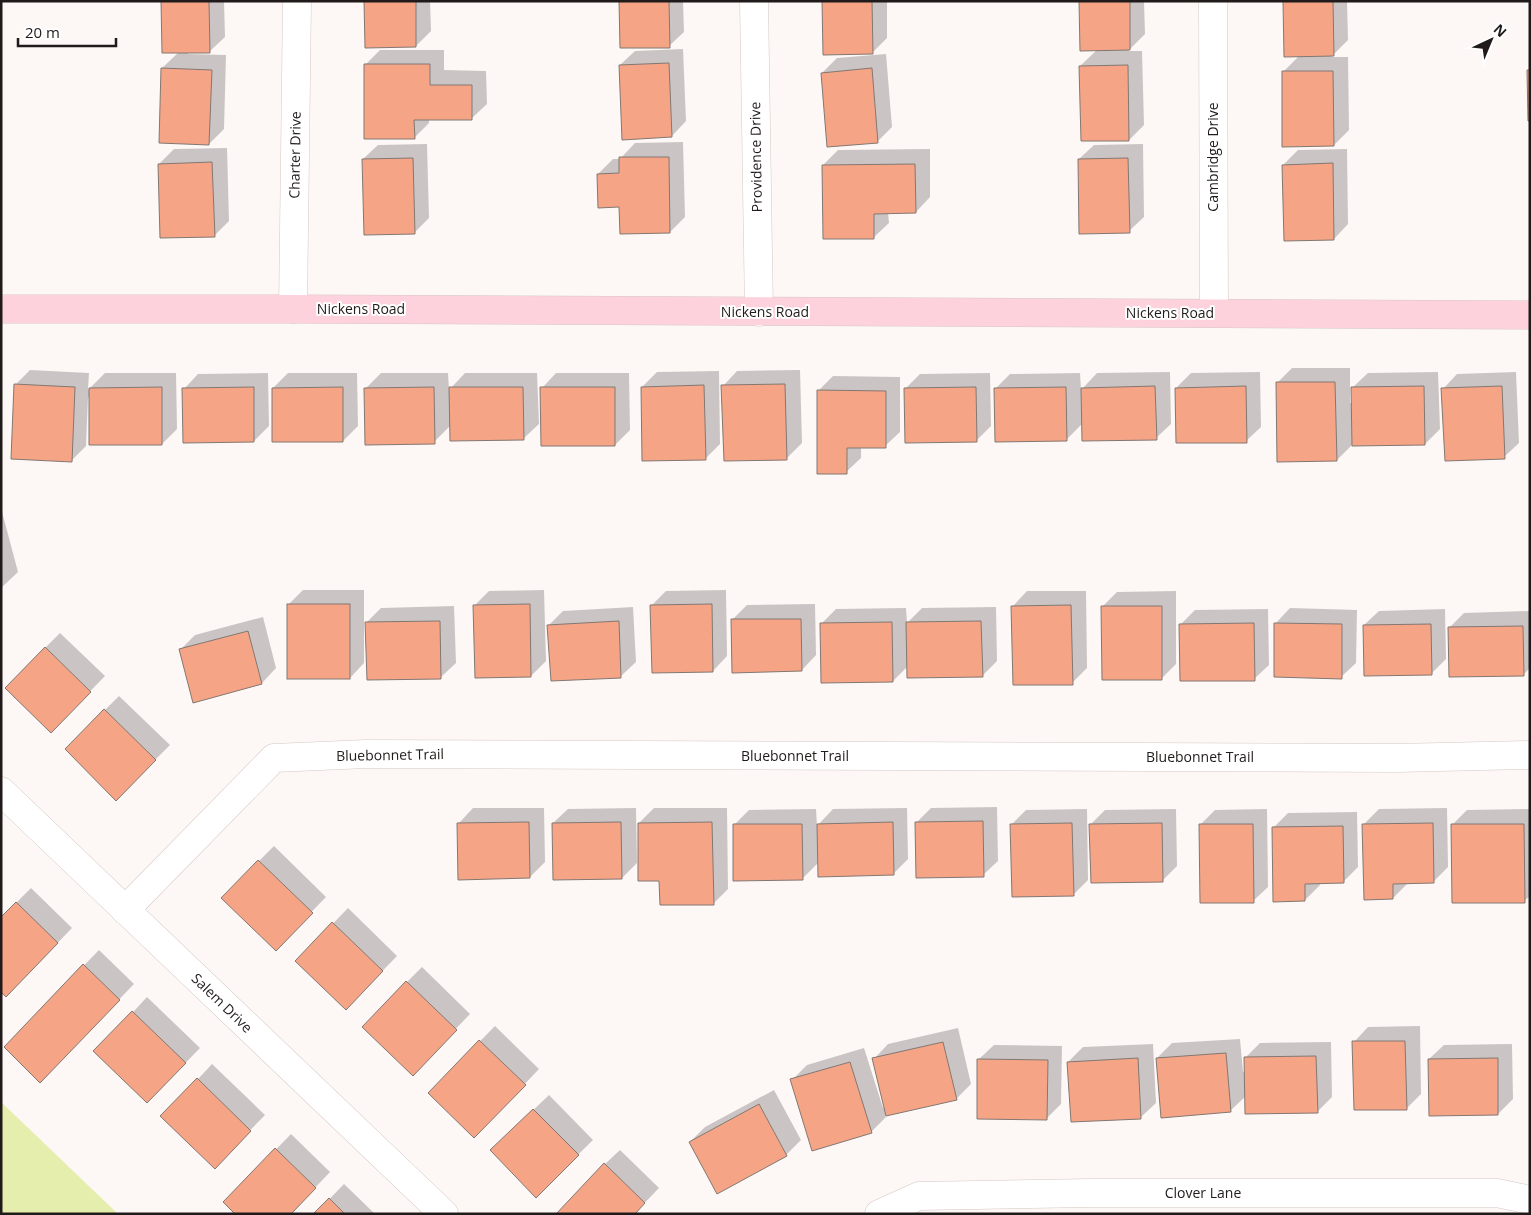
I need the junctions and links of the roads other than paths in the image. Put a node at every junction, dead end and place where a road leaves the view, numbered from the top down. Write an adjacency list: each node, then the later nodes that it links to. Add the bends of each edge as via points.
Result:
1 (297, 1): 5 (street, Charter Drive)
2 (754, 1): 6 (street, Providence Drive)
3 (1213, 1): 7 (street, Cambridge Drive)
4 (1, 309): 5 (street, Nickens Road)
5 (293, 309): 6 (street, Nickens Road)
6 (758, 312): 7 (street, Nickens Road)
7 (1214, 313): 8 (street, Nickens Road)
8 (1530, 315)
9 (1530, 755): 11 (street, Bluebonnet Trail, via 1388,758 366,754 274,758)
10 (1, 791): 11 (street, Salem Drive)
11 (125, 910): 13 (street, Salem Drive)
12 (1530, 1200): 14 (street, Clover Lane, via 1496,1193 919,1196)
13 (444, 1214)
14 (879, 1214)

